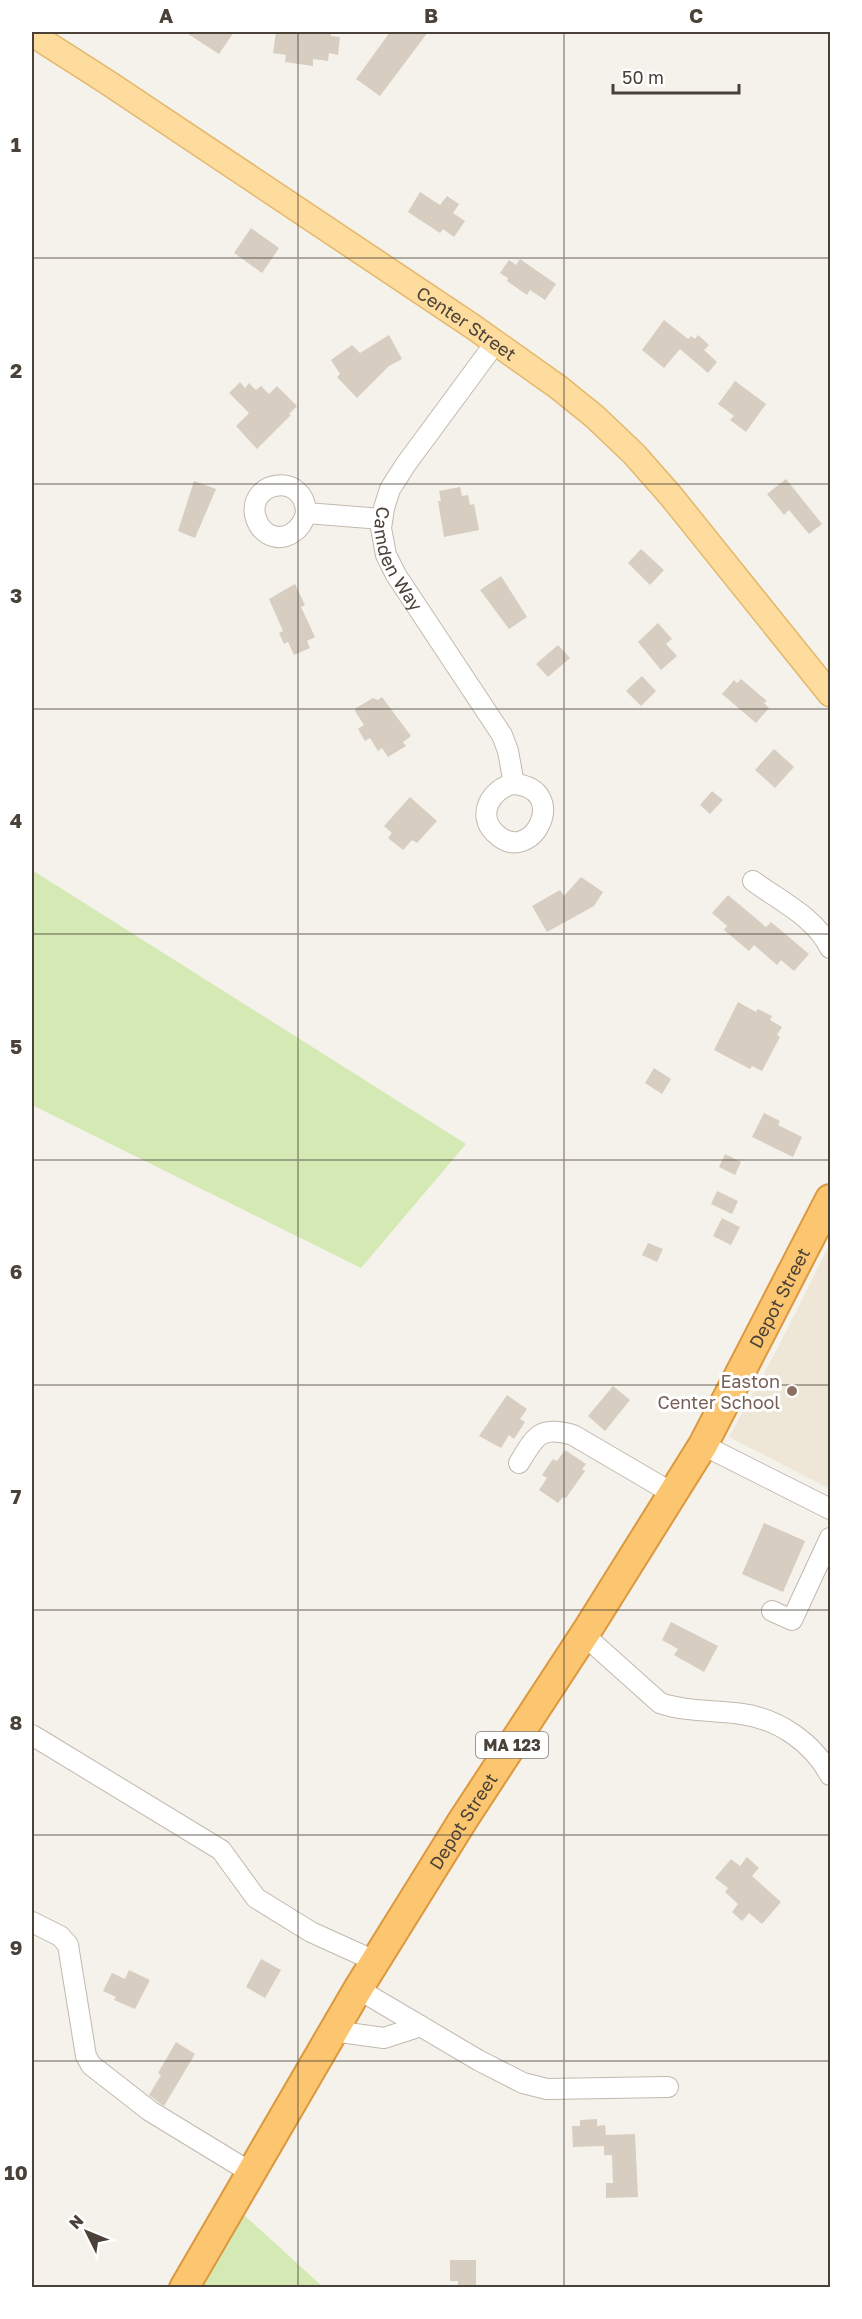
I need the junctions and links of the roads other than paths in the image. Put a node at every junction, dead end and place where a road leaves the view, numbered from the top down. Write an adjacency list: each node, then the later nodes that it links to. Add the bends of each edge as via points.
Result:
1 (32, 34): 2 (main road, Center Street)
2 (496, 342): 4 (street, Camden Way, via 398,474); 5 (main road, Center Street, via 573,399 634,454)
3 (306, 513): 4 (street)
4 (382, 519): 6 (street, Camden Way, via 382,538 392,568 502,735)
5 (831, 694)
6 (514, 784)
7 (753, 881): 8 (street, via 808,920 823,933)
8 (831, 948)
9 (831, 1199): 10 (highway, Depot Street / MA 123)
10 (824, 1227): 11 (highway, Depot Street / MA 123)
11 (703, 1445): 13 (highway, Depot Street / MA 123); 14 (street)
12 (519, 1463): 13 (street, via 535,1437 555,1430 573,1435)
13 (672, 1493): 17 (highway, Depot Street / MA 123)
14 (831, 1509)
15 (831, 1538): 16 (street, via 792,1620)
16 (772, 1611)
17 (584, 1635): 19 (street, via 660,1703 745,1714 772,1723 815,1752); 21 (highway, Depot Street / MA 123)
18 (32, 1735): 21 (street, via 221,1850 256,1898 311,1932)
19 (831, 1775)
20 (32, 1922): 26 (street, via 60,1936 68,1945 86,2056 91,2065 150,2111)
21 (375, 1961): 22 (highway, Depot Street / MA 123)
22 (358, 1989): 23 (street); 24 (highway, Depot Street / MA 123)
23 (421, 2026): 24 (street, via 384,2038); 25 (street, via 523,2083 547,2089)
24 (333, 2031): 26 (highway, Depot Street / MA 123)
25 (668, 2087)
26 (250, 2172): 27 (highway, Depot Street / MA 123)
27 (184, 2288)

